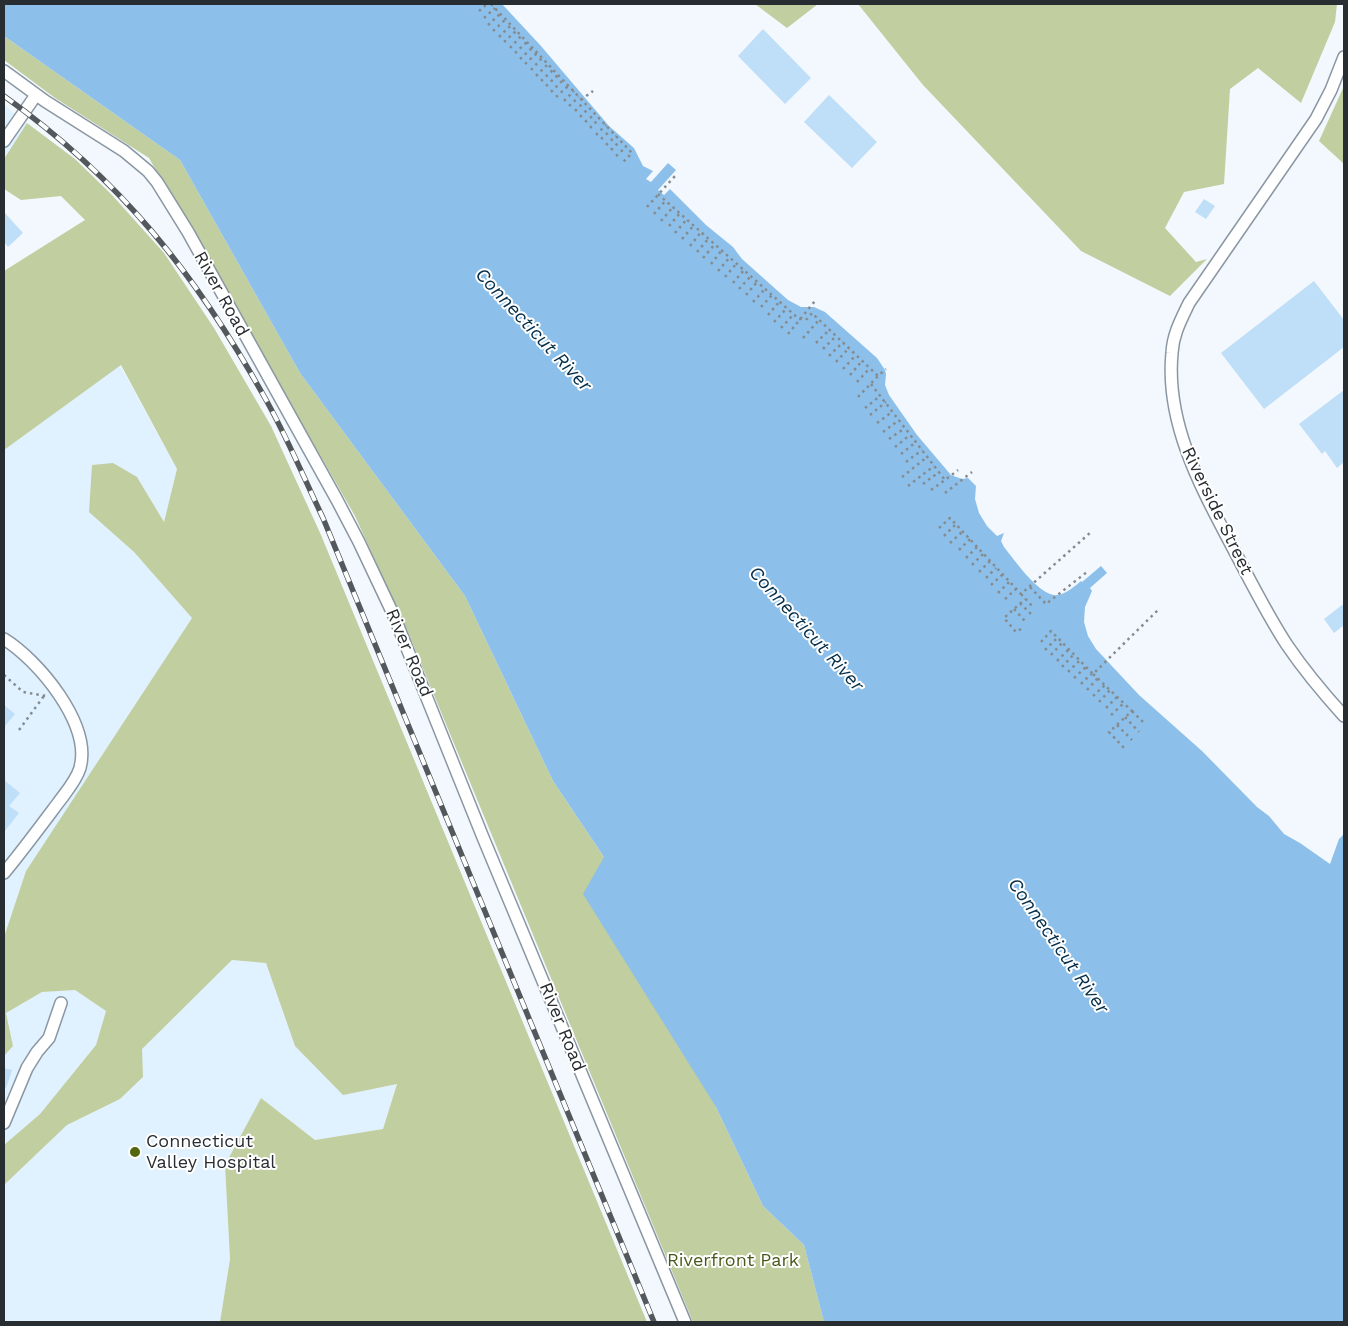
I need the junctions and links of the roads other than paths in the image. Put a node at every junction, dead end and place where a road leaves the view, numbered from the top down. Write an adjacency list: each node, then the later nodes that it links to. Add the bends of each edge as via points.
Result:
1 (1344, 57): 6 (street, Riverside Street, via 1332,90 1316,119 1189,303 1176,328 1172,352 1173,392 1180,430 1194,470 1268,614 1308,674)
2 (4, 71): 3 (street, River Road)
3 (36, 95): 4 (street); 10 (street, River Road, via 124,151 158,182 342,508 394,616)
4 (4, 140)
5 (4, 639): 7 (street, via 30,660 59,696 78,732 82,755 77,777)
6 (1344, 716)
7 (4, 873)
8 (60, 1003): 9 (street, via 49,1038 27,1068)
9 (4, 1123)
10 (685, 1322)

